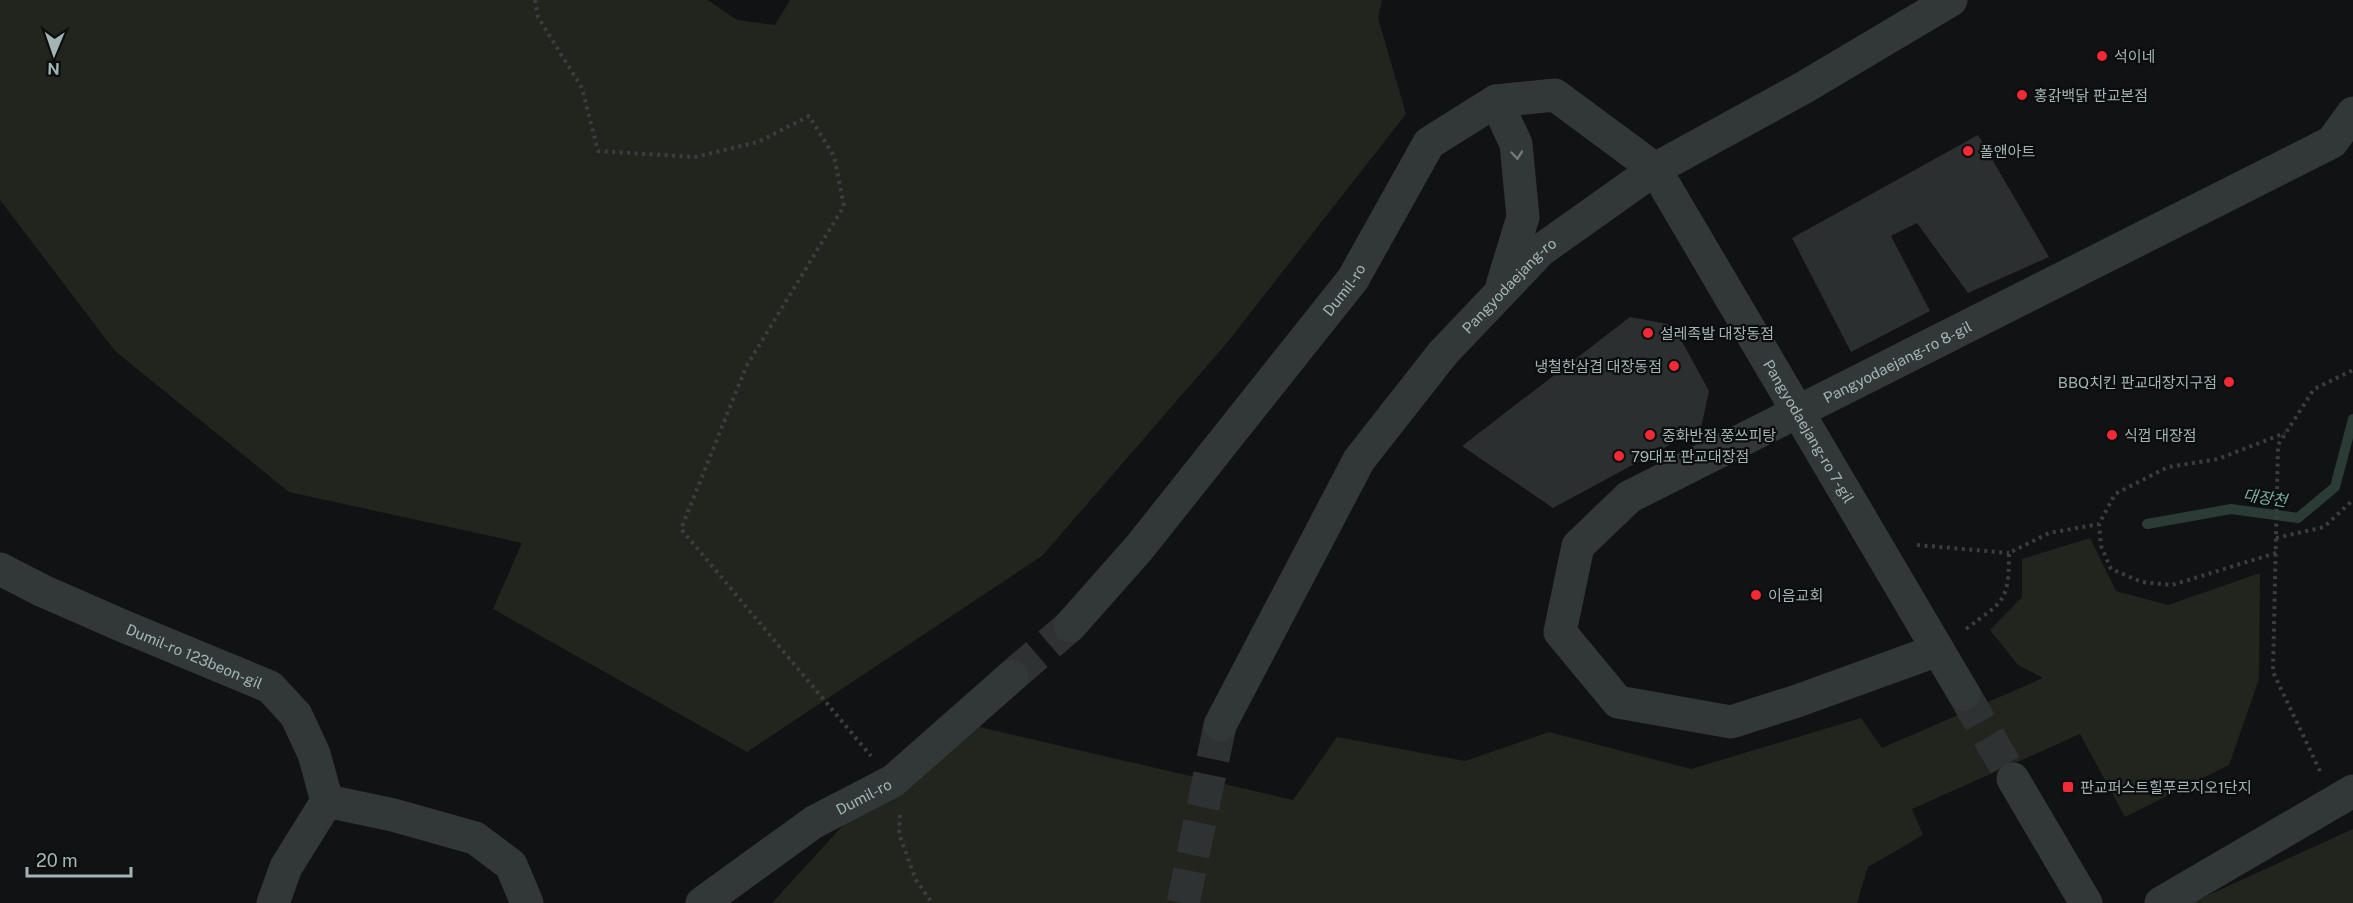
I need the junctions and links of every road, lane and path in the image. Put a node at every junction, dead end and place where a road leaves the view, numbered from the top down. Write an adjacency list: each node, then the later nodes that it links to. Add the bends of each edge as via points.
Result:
1 (535, 0): 23 (path, via 538,17 582,88 598,151 695,157 758,142 809,116 834,156 844,206 746,367 681,529)
2 (1952, 0): 5 (street, Pangyodaejang-ro)
3 (1496, 101): 5 (street, Dumil-ro, via 1555,95); 6 (street, one-way to 6, via 1516,144 1523,217); 17 (street, Dumil-ro, via 1429,143 1353,279 1139,548)
4 (2353, 113): 8 (street, Pangyodaejang-ro 8-gil, via 2332,142)
5 (1655, 169): 6 (street, Pangyodaejang-ro, via 1541,250); 8 (street, Pangyodaejang-ro 7-gil)
6 (1500, 293): 21 (street, Pangyodaejang-ro, via 1443,353 1359,460)
7 (2353, 370): 9 (path, via 2314,389)
8 (1798, 411): 13 (street, Pangyodaejang-ro 7-gil); 18 (street, Pangyodaejang-ro 8-gil, via 1629,497 1578,546 1560,632 1618,702 1731,722)
9 (2287, 432): 11 (path, via 2218,459 2168,467 2115,494); 12 (path, via 2278,445)
10 (2353, 500): 12 (path, via 2324,527)
11 (2099, 524): 14 (path, via 2049,533); 15 (path, via 2101,546 2111,569 2142,582 2172,585)
12 (2276, 538): 15 (path)
13 (1874, 542): 14 (path); 18 (street, Pangyodaejang-ro 7-gil)
14 (2008, 553): 18 (path, via 2008,579 2002,602)
15 (2276, 554): 24 (path, via 2273,672 2318,767)
16 (0, 569): 25 (street, Dumil-ro 123beon-gil, via 270,687 296,715 314,754)
17 (1070, 626)
18 (1938, 650): 20 (street, Pangyodaejang-ro 7-gil)
19 (1012, 676): 23 (street, Dumil-ro)
20 (1964, 694)
21 (1220, 724)
22 (2013, 779): 30 (street)
23 (893, 781): 28 (street, Dumil-ro, via 814,822); 29 (path, via 902,791 899,834 916,880)
24 (2346, 795): 31 (street)
25 (327, 801): 26 (street, via 286,867); 27 (street, via 475,838 511,865)
26 (273, 903)
27 (527, 903)
28 (702, 903)
29 (932, 903)
30 (2086, 903)
31 (2161, 903)

